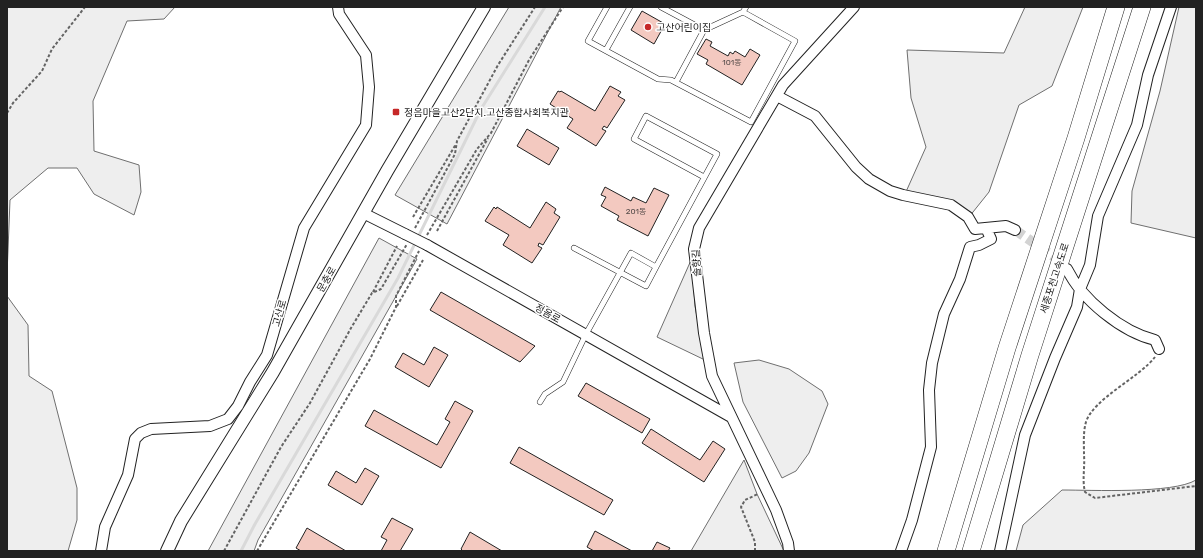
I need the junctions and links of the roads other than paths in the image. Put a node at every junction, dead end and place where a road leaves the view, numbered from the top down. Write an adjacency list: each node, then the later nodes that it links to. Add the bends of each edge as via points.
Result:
1 (338, 7): 28 (street, 고산로, via 339,14 366,55 370,87 366,125 304,228 266,355 228,419 210,426 151,429 135,439 128,475 105,527)
2 (484, 7): 16 (street, 문충로)
3 (607, 7): 12 (lane, via 588,41)
4 (630, 7): 12 (lane)
5 (661, 7): 11 (lane)
6 (853, 7): 14 (street, 솔향길, via 783,85)
7 (1116, 7): 32 (highway, via 1007,348)
8 (1142, 7): 33 (highway, 세종포천고속도로, via 1032,348)
9 (1171, 7): 23 (street, via 1148,76 1137,125 1098,216 1090,265)
10 (744, 10): 11 (lane); 13 (lane, via 795,41 751,122)
11 (704, 30): 13 (lane)
12 (606, 50): 13 (lane, via 658,79)
13 (676, 82)
14 (777, 96): 17 (street, via 815,116 856,167 869,179 903,195 951,205 968,217 975,229); 27 (street, 솔향길, via 699,228 694,249 712,376)
15 (704, 178): 15 (lane, via 717,154 646,116 634,139); 20 (lane)
16 (363, 213): 24 (street, 정음로, bridge); 29 (street, 문충로, via 273,372 181,522)
17 (986, 228): 18 (street, via 1006,226); 31 (street, via 991,239 970,247 960,279 944,314 929,390 931,447)
18 (1015, 230)
19 (574, 248): 22 (lane)
20 (656, 267): 22 (lane, via 631,253); 22 (lane, via 646,286)
21 (1067, 269): 23 (street)
22 (620, 272): 24 (lane)
23 (1080, 289): 25 (street, via 1108,316 1134,333 1155,340); 34 (street, via 1077,307 1025,435)
24 (586, 334): 26 (lane, via 563,382 545,394); 27 (street, 정음로)
25 (1159, 349)
26 (540, 402)
27 (731, 416): 30 (street, 솔향길, via 776,510)
28 (101, 551)
29 (167, 551)
30 (789, 551)
31 (901, 551)
32 (946, 551)
33 (971, 551)
34 (1000, 551)

